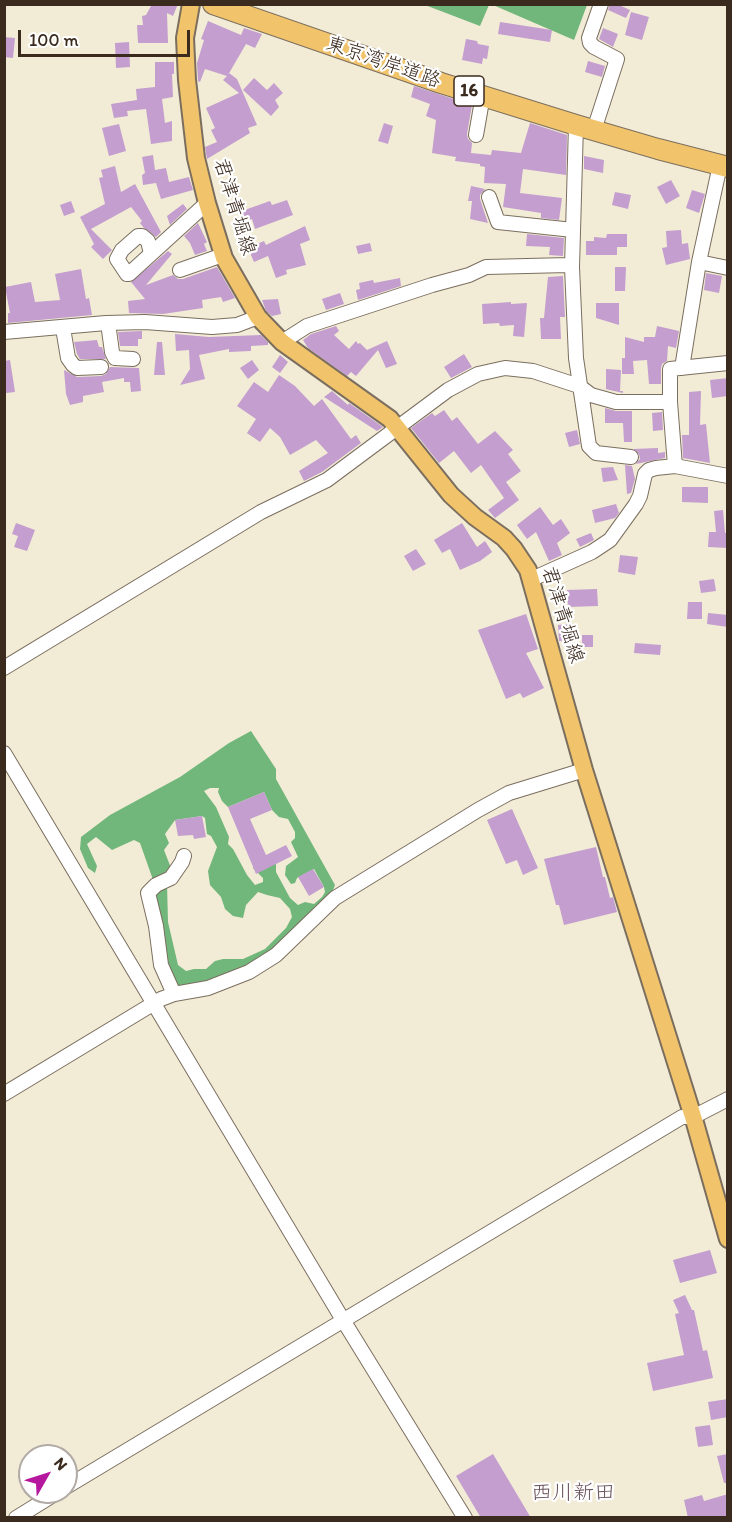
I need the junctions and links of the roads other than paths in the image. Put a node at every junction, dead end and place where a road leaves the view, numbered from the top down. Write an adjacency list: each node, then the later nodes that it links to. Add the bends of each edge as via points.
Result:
1 (191, 4): 9 (main road, 君津青堀線, via 185,38 187,80 196,158)
2 (213, 4): 4 (highway, 東京湾岸道路 / 16)
3 (601, 4): 5 (street, via 590,43 617,59)
4 (483, 95): 5 (highway, 東京湾岸道路 / 16); 6 (street)
5 (585, 128): 7 (highway, 東京湾岸道路 / 16); 10 (street)
6 (476, 135)
7 (724, 166): 13 (street)
8 (489, 197): 10 (street, via 498,222)
9 (207, 203): 11 (street); 12 (main road, 君津青堀線)
10 (573, 230): 15 (street)
11 (151, 254)
12 (224, 255): 14 (street); 17 (main road, 君津青堀線)
13 (699, 262): 16 (street); 25 (street)
14 (184, 265)
15 (573, 267): 21 (street, via 486,267 307,326); 26 (street)
16 (728, 268)
17 (258, 317): 18 (street, via 237,325 212,327); 21 (main road, 君津青堀線)
18 (108, 323): 19 (street); 22 (street, via 115,358)
19 (63, 328): 20 (street); 24 (street, via 69,362 77,368)
20 (4, 332)
21 (282, 342): 28 (main road, 君津青堀線)
22 (133, 359)
23 (728, 363): 25 (street)
24 (101, 367)
25 (682, 368): 27 (street, via 670,369)
26 (579, 386): 27 (street, via 591,395 616,402); 28 (street, via 533,371 505,368 478,374 448,390); 29 (street, via 592,451)
27 (670, 402): 30 (street)
28 (399, 428): 32 (main road, 君津青堀線, via 451,495 514,549); 33 (street, via 327,480 261,512)
29 (631, 457)
30 (675, 466): 31 (street); 32 (street, via 645,474 636,504 610,540)
31 (728, 477)
32 (532, 579): 35 (main road, 君津青堀線)
33 (4, 668)
34 (4, 753): 38 (street)
35 (584, 770): 37 (street, via 509,793 478,810 335,898 276,955 249,972 208,988); 41 (main road, 君津青堀線)
36 (184, 856): 37 (street, via 171,878 148,893 161,965)
37 (174, 994): 38 (street)
38 (153, 1004): 39 (street); 43 (street)
39 (4, 1094)
40 (728, 1099): 41 (street)
41 (693, 1117): 42 (main road, 君津青堀線); 43 (street, via 682,1117)
42 (728, 1239)
43 (343, 1320): 44 (street); 47 (street)
44 (78, 1480)
45 (39, 1504): 46 (street)
46 (16, 1518)
47 (465, 1518)

